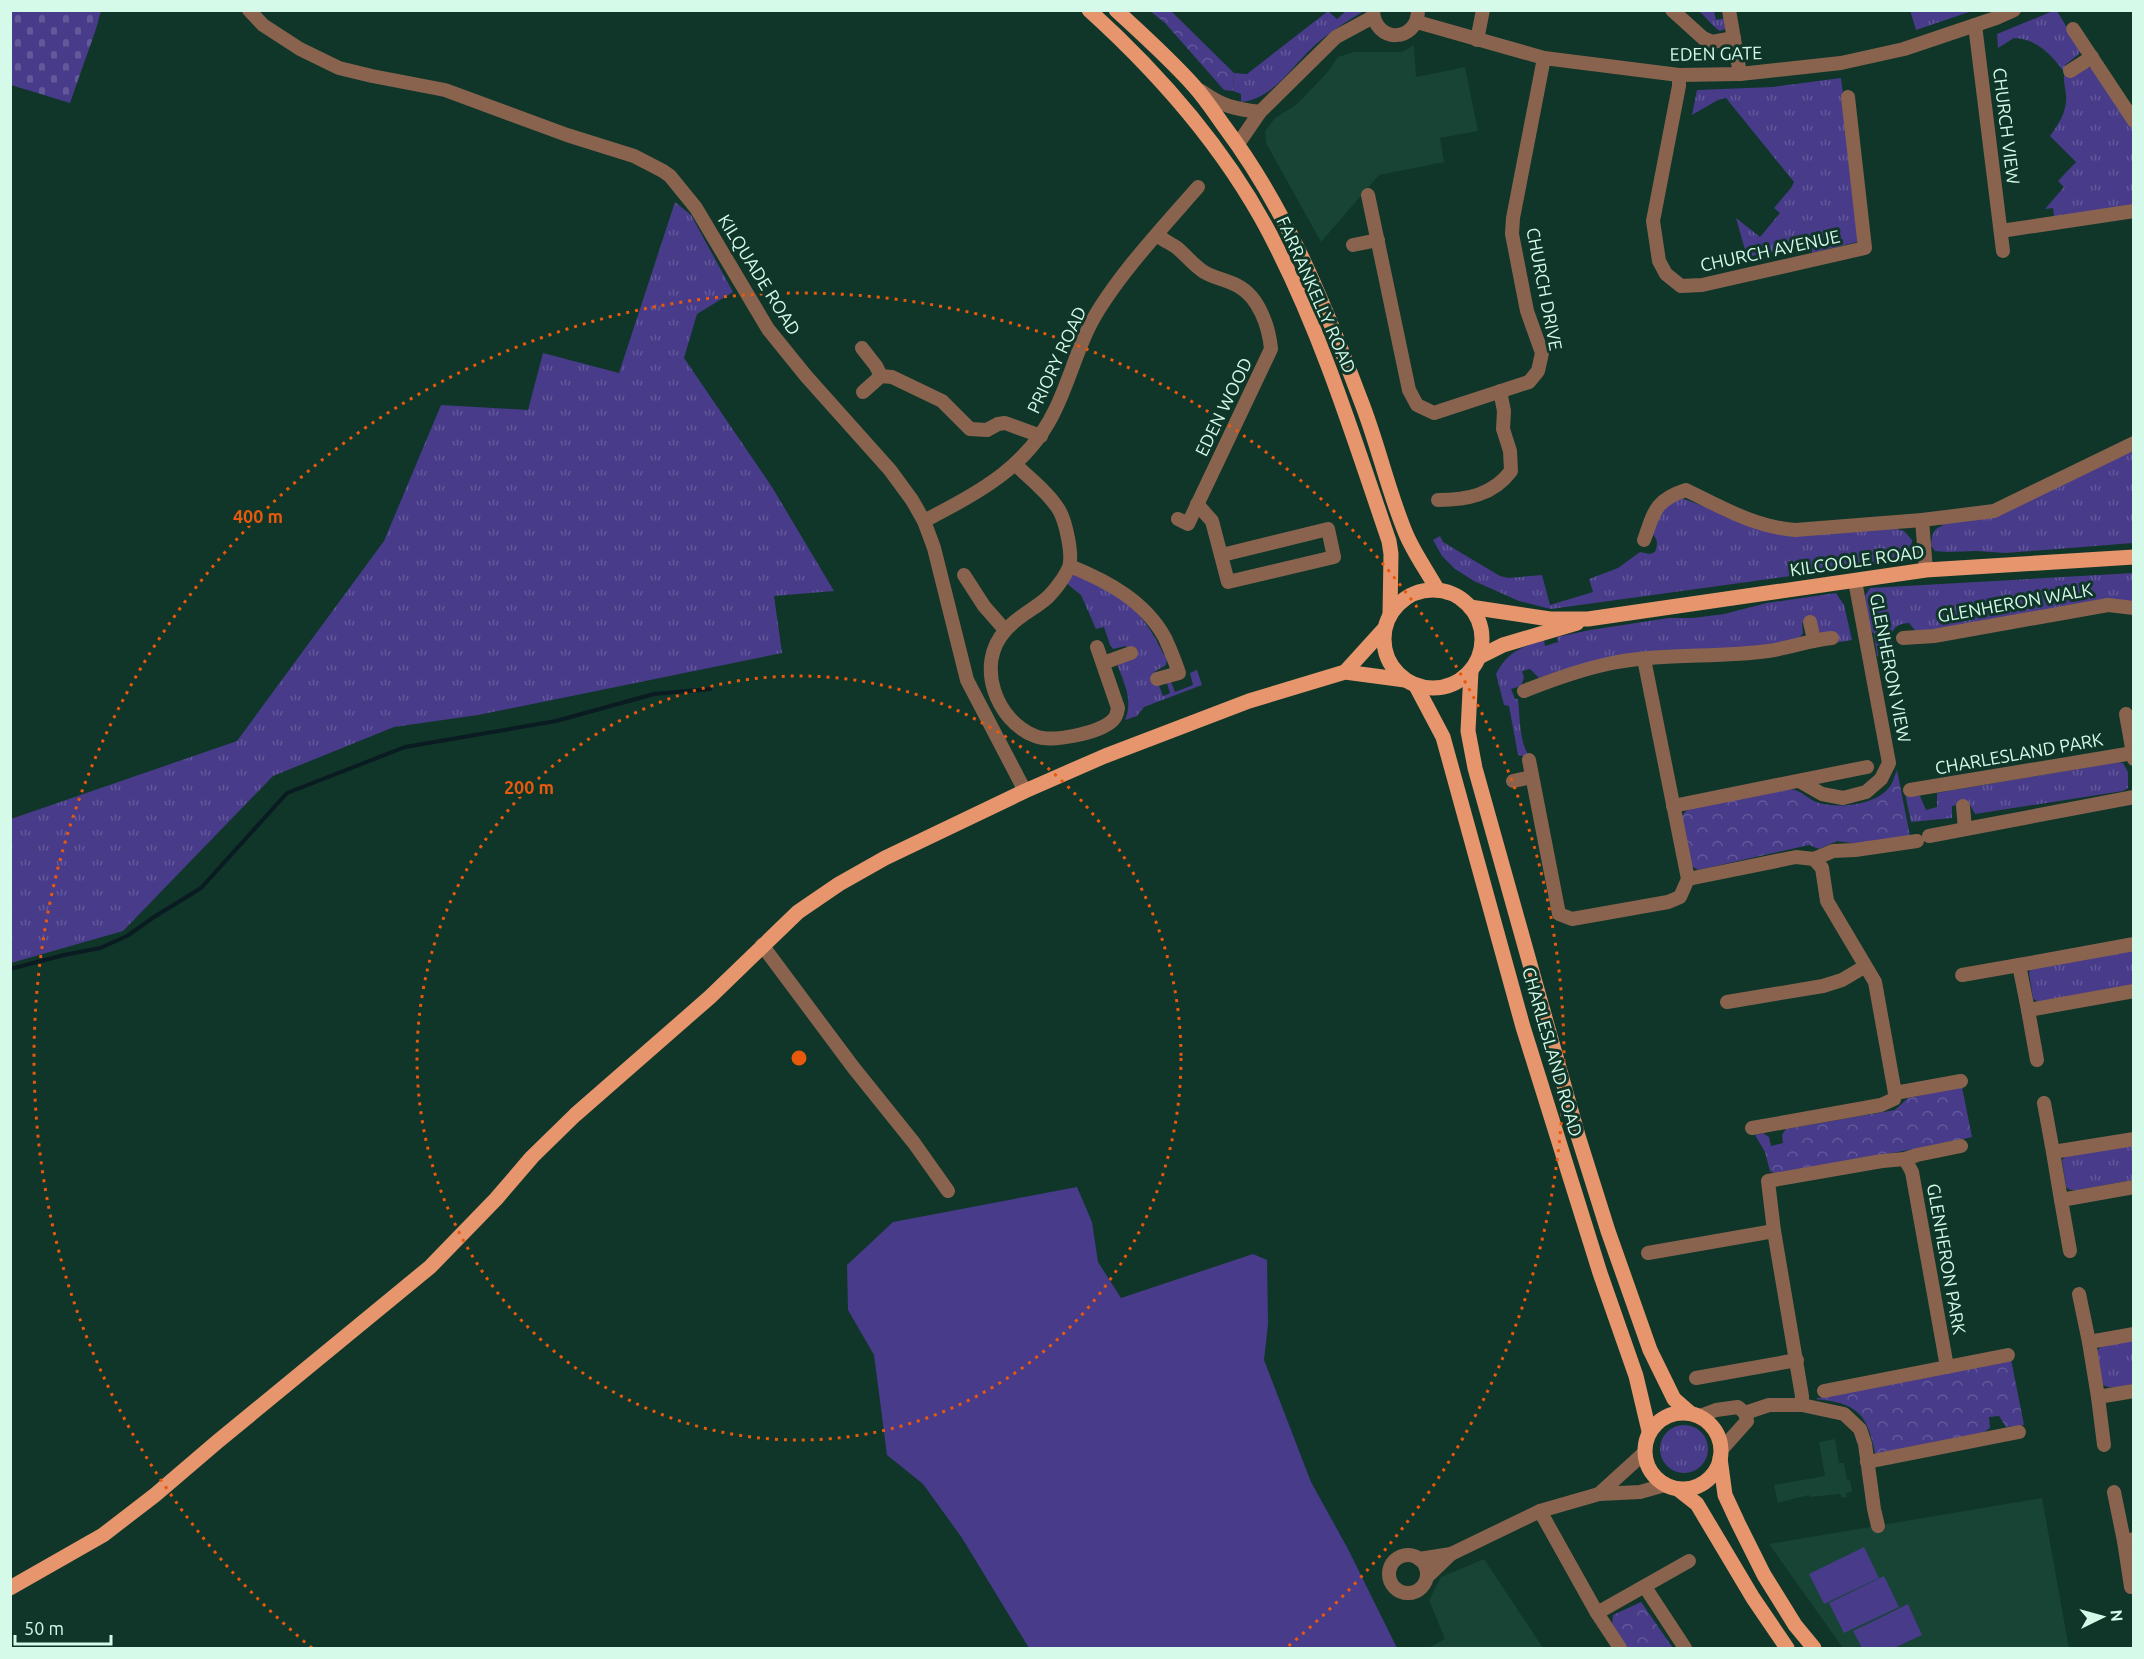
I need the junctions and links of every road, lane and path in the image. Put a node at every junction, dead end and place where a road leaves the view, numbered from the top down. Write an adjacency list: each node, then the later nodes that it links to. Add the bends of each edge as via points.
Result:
1 (249, 10): 42 (street, KILQUADE ROAD, via 300,49 339,68 445,90 634,156 663,171 696,208 768,329 890,470)
2 (1089, 10): 54 (main road, FARRANKELLY ROAD, via 1176,97 1211,141 1277,246 1344,409 1389,541)
3 (1116, 10): 19 (main road, FARRANKELLY ROAD)
4 (1483, 10): 13 (street)
5 (1672, 10): 12 (street, via 1703,38 1712,42)
6 (1729, 10): 12 (street)
7 (2014, 10): 10 (street, EDEN GATE)
8 (1373, 14): 9 (street, via 1381,30 1395,35 1408,32); 21 (street, via 1336,37)
9 (1417, 16): 13 (street, EDEN GATE)
10 (1975, 25): 17 (street, EDEN GATE, via 1904,49 1841,63); 27 (street, CHURCH VIEW)
11 (2073, 29): 14 (street)
12 (1734, 38): 17 (street)
13 (1477, 40): 15 (street, EDEN GATE)
14 (2092, 57): 16 (street); 22 (street)
15 (1544, 58): 18 (street, EDEN GATE); 34 (street, CHURCH DRIVE, via 1512,234 1527,311 1542,353 1538,371 1529,382)
16 (2070, 71)
17 (1740, 74): 18 (street, EDEN GATE)
18 (1679, 75): 20 (street, CHURCH AVENUE, via 1653,221 1659,261 1666,274 1681,286 1702,285 1865,249)
19 (1196, 87): 21 (street, via 1218,103); 23 (main road, FARRANKELLY ROAD)
20 (1848, 97)
21 (1260, 112): 23 (street)
22 (2133, 121)
23 (1238, 144): 51 (main road, FARRANKELLY ROAD, via 1313,277 1406,534)
24 (1198, 187): 28 (street, PRIORY ROAD)
25 (1368, 195): 29 (street, CHURCH DRIVE)
26 (2133, 211): 27 (street)
27 (2001, 231): 31 (street, CHURCH VIEW)
28 (1157, 235): 36 (street, PRIORY ROAD, via 1090,324); 40 (street, EDEN WOOD, via 1205,273 1241,287 1254,299 1270,339 1266,362)
29 (1378, 240): 30 (street); 34 (street, CHURCH DRIVE, via 1409,390 1417,405 1434,413)
30 (1353, 245)
31 (2003, 250)
32 (862, 348): 33 (street)
33 (881, 376): 35 (street); 36 (street, via 892,377 942,401 970,429 987,430 1005,423)
34 (1500, 391): 39 (street, via 1511,471 1501,484 1482,494)
35 (863, 392)
36 (1041, 436): 38 (street, PRIORY ROAD)
37 (2133, 443): 43 (street, via 1994,511)
38 (1015, 464): 42 (street, PRIORY ROAD, via 982,490); 47 (street, via 1059,510 1068,534)
39 (1438, 500)
40 (1197, 504): 41 (street, EDEN WOOD, via 1188,524); 45 (street, via 1212,521)
41 (1178, 519)
42 (924, 520): 79 (street, KILQUADE ROAD, via 967,680)
43 (1922, 520): 44 (street, via 1776,529 1686,490 1656,507); 48 (street)
44 (1644, 540)
45 (1221, 555): 45 (street, via 1328,529 1334,557 1227,582)
46 (2133, 557): 48 (main road, KILCOOLE ROAD)
47 (1070, 566): 58 (street, via 1049,596); 68 (street, via 1123,592 1164,636 1179,673)
48 (1926, 570): 50 (main road, KILCOOLE ROAD)
49 (964, 574): 58 (street)
50 (1855, 580): 55 (main road, KILCOOLE ROAD); 77 (street, GLENHERON VIEW, via 1889,763 1881,779 1866,792 1843,798 1822,794)
51 (1437, 589): 52 (main road, via 1461,598); 54 (main road, via 1410,595)
52 (1470, 607): 55 (main road, via 1550,619); 66 (main road, via 1482,631)
53 (2133, 608): 60 (street, GLENHERON WALK, via 2108,605)
54 (1390, 614): 57 (main road)
55 (1588, 619): 66 (main road, via 1503,645)
56 (1810, 622): 61 (street)
57 (1384, 628): 67 (main road); 69 (main road, via 1387,659)
58 (1005, 630): 65 (street, via 994,646 993,690 1003,711 1018,727 1037,737 1059,739 1111,722 1118,708)
59 (1832, 638): 61 (street)
60 (1903, 638)
61 (1814, 640): 64 (street, via 1770,651)
62 (1097, 647): 65 (street)
63 (1131, 653): 65 (street)
64 (1644, 659): 70 (street, via 1569,674); 81 (street)
65 (1103, 663)
66 (1475, 664): 69 (main road, via 1460,681 1446,687 1431,689); 121 (main road, CHARLESLAND ROAD, via 1468,731 1475,768 1579,1139 1650,1350 1674,1399)
67 (1345, 672): 69 (main road); 79 (main road, via 1249,701)
68 (1157, 679)
69 (1411, 683): 122 (main road, CHARLESLAND ROAD, via 1443,737 1523,1027 1636,1376)
70 (1524, 691)
71 (2126, 714): 72 (street, CHARLESLAND PARK)
72 (2133, 756): 78 (street, CHARLESLAND PARK)
73 (1529, 760): 75 (street)
74 (1867, 767): 77 (street)
75 (1532, 777): 76 (street); 85 (street, via 1559,914 1572,919 1668,902 1680,897)
76 (1513, 781)
77 (1802, 782): 81 (street)
78 (1911, 790)
79 (1025, 791): 87 (main road, via 839,884 798,912)
80 (2133, 797): 83 (street)
81 (1673, 806): 85 (street)
82 (1962, 806): 83 (street)
83 (1965, 829): 84 (street, via 1833,851)
84 (1814, 859): 85 (street, via 1796,856); 89 (street, via 1822,868 1827,901)
85 (1688, 879)
86 (2133, 944): 88 (street)
87 (762, 945): 104 (street); 139 (main road, via 710,997 575,1115 423,1273 111,1530)
88 (2019, 965): 90 (street); 93 (street)
89 (1864, 967): 92 (street, via 1823,986); 96 (street, via 1875,982)
90 (1962, 975)
91 (2133, 992): 93 (street)
92 (1727, 1002)
93 (2028, 1010): 94 (street)
94 (2037, 1060)
95 (1961, 1081): 96 (street)
96 (1895, 1094): 98 (street, via 1894,1099 1881,1105 1774,1132)
97 (2044, 1103): 101 (street)
98 (1752, 1128)
99 (2133, 1139): 101 (street)
100 (1961, 1146): 102 (street)
101 (2053, 1152): 105 (street)
102 (1905, 1159): 106 (street, via 1768,1181); 114 (street, GLENHERON PARK, via 1912,1172)
103 (2133, 1187): 105 (street)
104 (948, 1191)
105 (2061, 1200): 107 (street)
106 (1774, 1231): 108 (street); 113 (street)
107 (2070, 1251)
108 (1648, 1253)
109 (2079, 1294): 111 (street)
110 (2133, 1334): 111 (street)
111 (2089, 1342): 118 (street)
112 (2008, 1355): 114 (street)
113 (1797, 1360): 115 (street); 119 (street)
114 (1947, 1367): 116 (street)
115 (1696, 1378)
116 (1824, 1391)
117 (2133, 1391): 118 (street)
118 (2098, 1397): 124 (street)
119 (1802, 1405): 120 (street, via 1769,1405); 127 (street, via 1848,1417 1861,1432)
120 (1746, 1413): 121 (street, via 1738,1407); 126 (street, via 1747,1421)
121 (1695, 1414): 122 (main road, via 1674,1413); 126 (main road, via 1715,1430)
122 (1649, 1431): 125 (main road)
123 (2019, 1432): 127 (street)
124 (2104, 1445)
125 (1644, 1452): 128 (main road, via 1657,1479); 130 (street)
126 (1721, 1454): 128 (main road, via 1716,1470 1703,1484); 145 (main road, via 1725,1495 1738,1523 1764,1575)
127 (1867, 1462): 132 (street)
128 (1672, 1487): 130 (street); 144 (main road, via 1697,1504)
129 (2114, 1492): 133 (street)
130 (1599, 1494): 131 (street)
131 (1540, 1511): 134 (street); 141 (street)
132 (1878, 1526)
133 (2129, 1540): 140 (street)
134 (1451, 1554): 135 (street); 137 (street)
135 (1419, 1558): 137 (street); 137 (street, via 1408,1555 1396,1559 1390,1569 1390,1581 1398,1591 1410,1593 1422,1588)
136 (1689, 1561): 138 (street)
137 (1427, 1577)
138 (1645, 1587): 141 (street); 143 (street)
139 (10, 1588)
140 (2133, 1591)
141 (1597, 1613): 142 (street)
142 (1620, 1648)
143 (1685, 1648)
144 (1787, 1648)
145 (1814, 1648)

